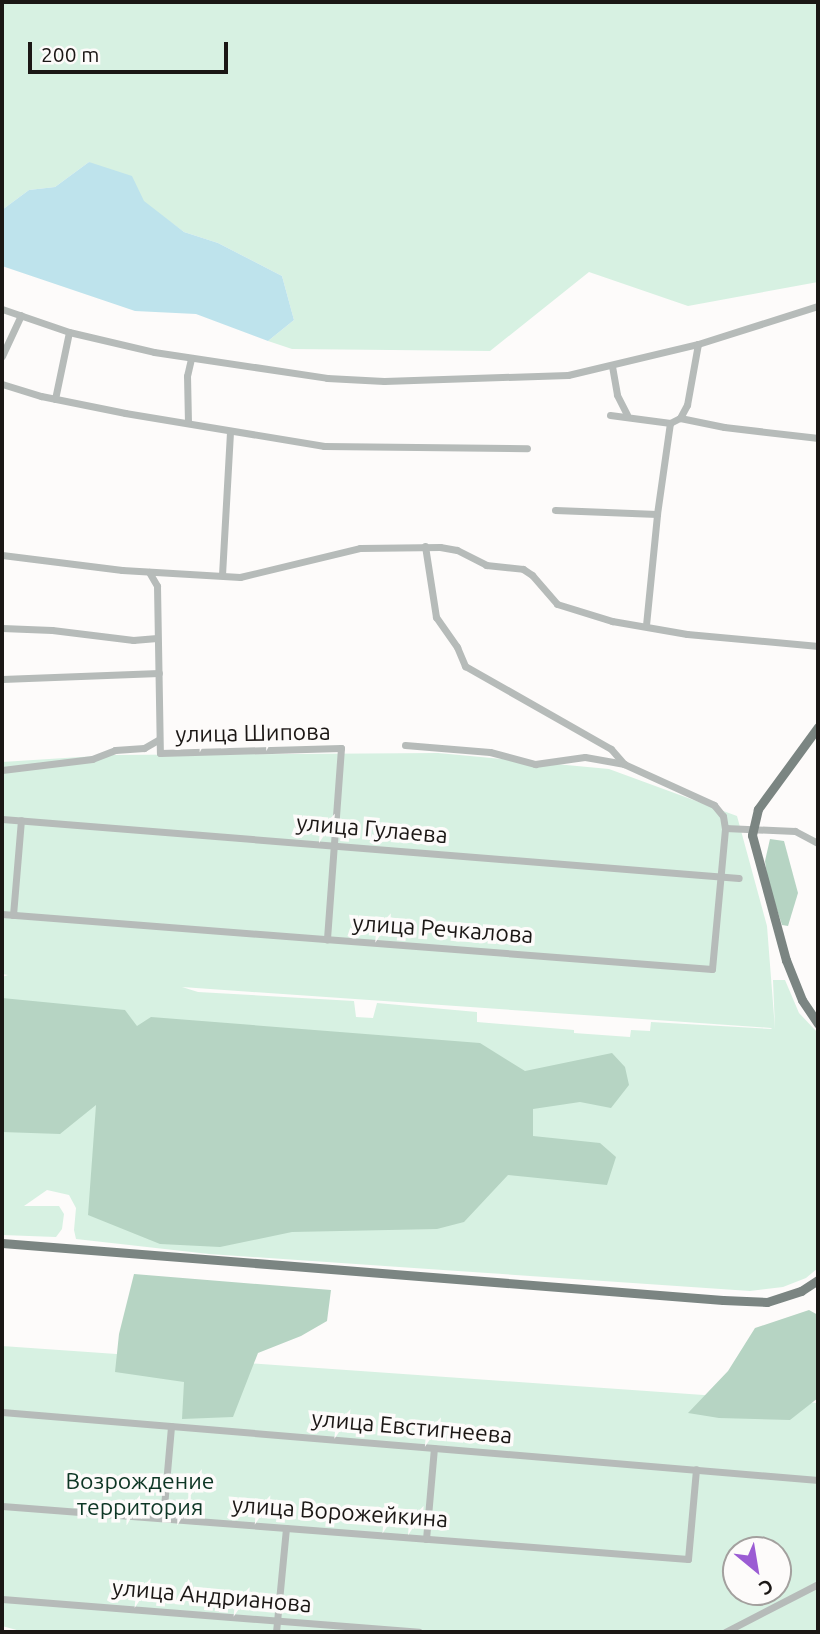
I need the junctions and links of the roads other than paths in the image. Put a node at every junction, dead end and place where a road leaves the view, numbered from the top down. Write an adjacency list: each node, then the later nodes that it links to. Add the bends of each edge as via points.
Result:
1 (818, 306): 5 (street)
2 (2, 309): 3 (street)
3 (21, 315): 4 (street); 6 (street)
4 (69, 332): 7 (street); 10 (street)
5 (698, 344): 8 (street); 13 (street, via 687,405)
6 (2, 356)
7 (191, 358): 8 (street, via 327,378 384,381 506,379); 14 (street)
8 (612, 366): 12 (street, via 617,395)
9 (2, 384): 10 (street)
10 (55, 399): 14 (street)
11 (610, 415): 12 (street)
12 (627, 415): 15 (street)
13 (680, 418): 15 (street); 17 (street)
14 (188, 423): 16 (street)
15 (670, 423): 20 (street)
16 (230, 431): 18 (street, via 324,446); 24 (street)
17 (818, 438)
18 (527, 447)
19 (555, 510): 20 (street)
20 (657, 514): 25 (street)
21 (425, 546): 24 (street, via 360,548 250,576); 25 (street, via 457,550 486,565 523,569 557,604 632,626); 34 (street, via 436,617 465,666 611,749)
22 (2, 555): 23 (street)
23 (149, 572): 24 (street); 27 (street, via 157,586)
24 (222, 575)
25 (646, 625): 28 (street, via 687,634)
26 (2, 628): 27 (street, via 133,640)
27 (157, 638): 29 (street)
28 (818, 646)
29 (159, 673): 30 (street); 32 (street)
30 (2, 679)
31 (818, 727): 39 (main road, via 758,809)
32 (158, 740): 35 (street, via 144,748 115,750 92,759); 41 (street, улица Шипова, via 160,753 341,748)
33 (405, 745): 34 (street, via 490,752 535,764 585,757)
34 (624, 764): 38 (street, via 714,805)
35 (2, 770)
36 (2, 819): 37 (street, улица Гулаева)
37 (21, 820): 41 (street, улица Гулаева); 45 (street)
38 (725, 828): 39 (street); 42 (street, улица Речкалова)
39 (752, 830): 40 (street, via 795,831); 47 (main road, via 786,960 802,1000)
40 (818, 843)
41 (335, 846): 42 (street, улица Гулаева); 46 (street, улица Шипова)
42 (719, 877): 43 (street, улица Гулаева); 46 (street, улица Речкалова, via 712,969)
43 (739, 878)
44 (2, 914): 45 (street, улица Речкалова)
45 (13, 915): 46 (street, улица Речкалова)
46 (327, 939)
47 (818, 1024)
48 (2, 1243): 49 (main road, via 767,1302 801,1292)
49 (818, 1280)
50 (2, 1412): 51 (street, улица Евстигнеева)
51 (171, 1426): 52 (street, улица Евстигнеева); 56 (street)
52 (434, 1448): 53 (street, улица Евстигнеева); 58 (street)
53 (696, 1469): 54 (street, улица Евстигнеева); 58 (street, улица Ворожейкина, via 688,1559)
54 (818, 1480)
55 (2, 1506): 56 (street, улица Ворожейкина)
56 (163, 1518): 57 (street, улица Ворожейкина)
57 (286, 1528): 58 (street, улица Ворожейкина); 61 (street)
58 (426, 1539)
59 (818, 1584): 64 (street)
60 (2, 1599): 61 (street, улица Андрианова)
61 (277, 1621): 62 (street); 63 (street, улица Андрианова)
62 (276, 1632)
63 (419, 1632)
64 (726, 1632)

